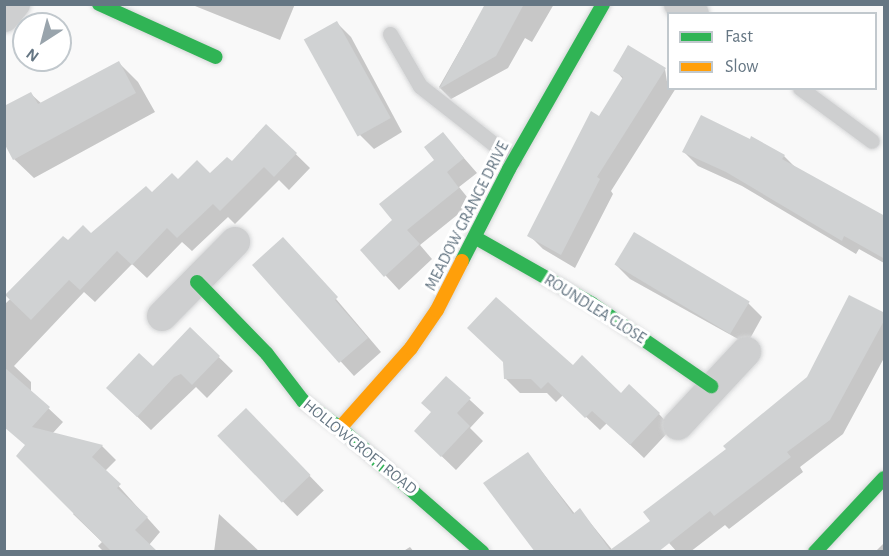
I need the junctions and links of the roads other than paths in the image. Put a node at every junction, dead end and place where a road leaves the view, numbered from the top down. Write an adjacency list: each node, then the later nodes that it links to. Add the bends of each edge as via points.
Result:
1 (15, 4): 4 (street)
2 (99, 4): 6 (street)
3 (603, 4): 9 (street, MEADOW GRANGE DRIVE)
4 (4, 16)
5 (390, 34): 9 (lane, via 420,86)
6 (216, 57)
7 (803, 90): 8 (lane)
8 (872, 141)
9 (514, 160): 10 (street, MEADOW GRANGE DRIVE)
10 (476, 238): 15 (street, ROUNDLEA CLOSE, via 592,304); 17 (street, MEADOW GRANGE DRIVE, via 437,310 411,348)
11 (234, 242): 12 (street)
12 (196, 282): 13 (street); 17 (street, HOLLOWCROFT ROAD, via 267,354 303,401)
13 (162, 316)
14 (746, 352): 15 (street)
15 (711, 386): 16 (street)
16 (678, 425)
17 (340, 428): 19 (street, HOLLOWCROFT ROAD)
18 (885, 478): 20 (street)
19 (482, 552)
20 (815, 552)

